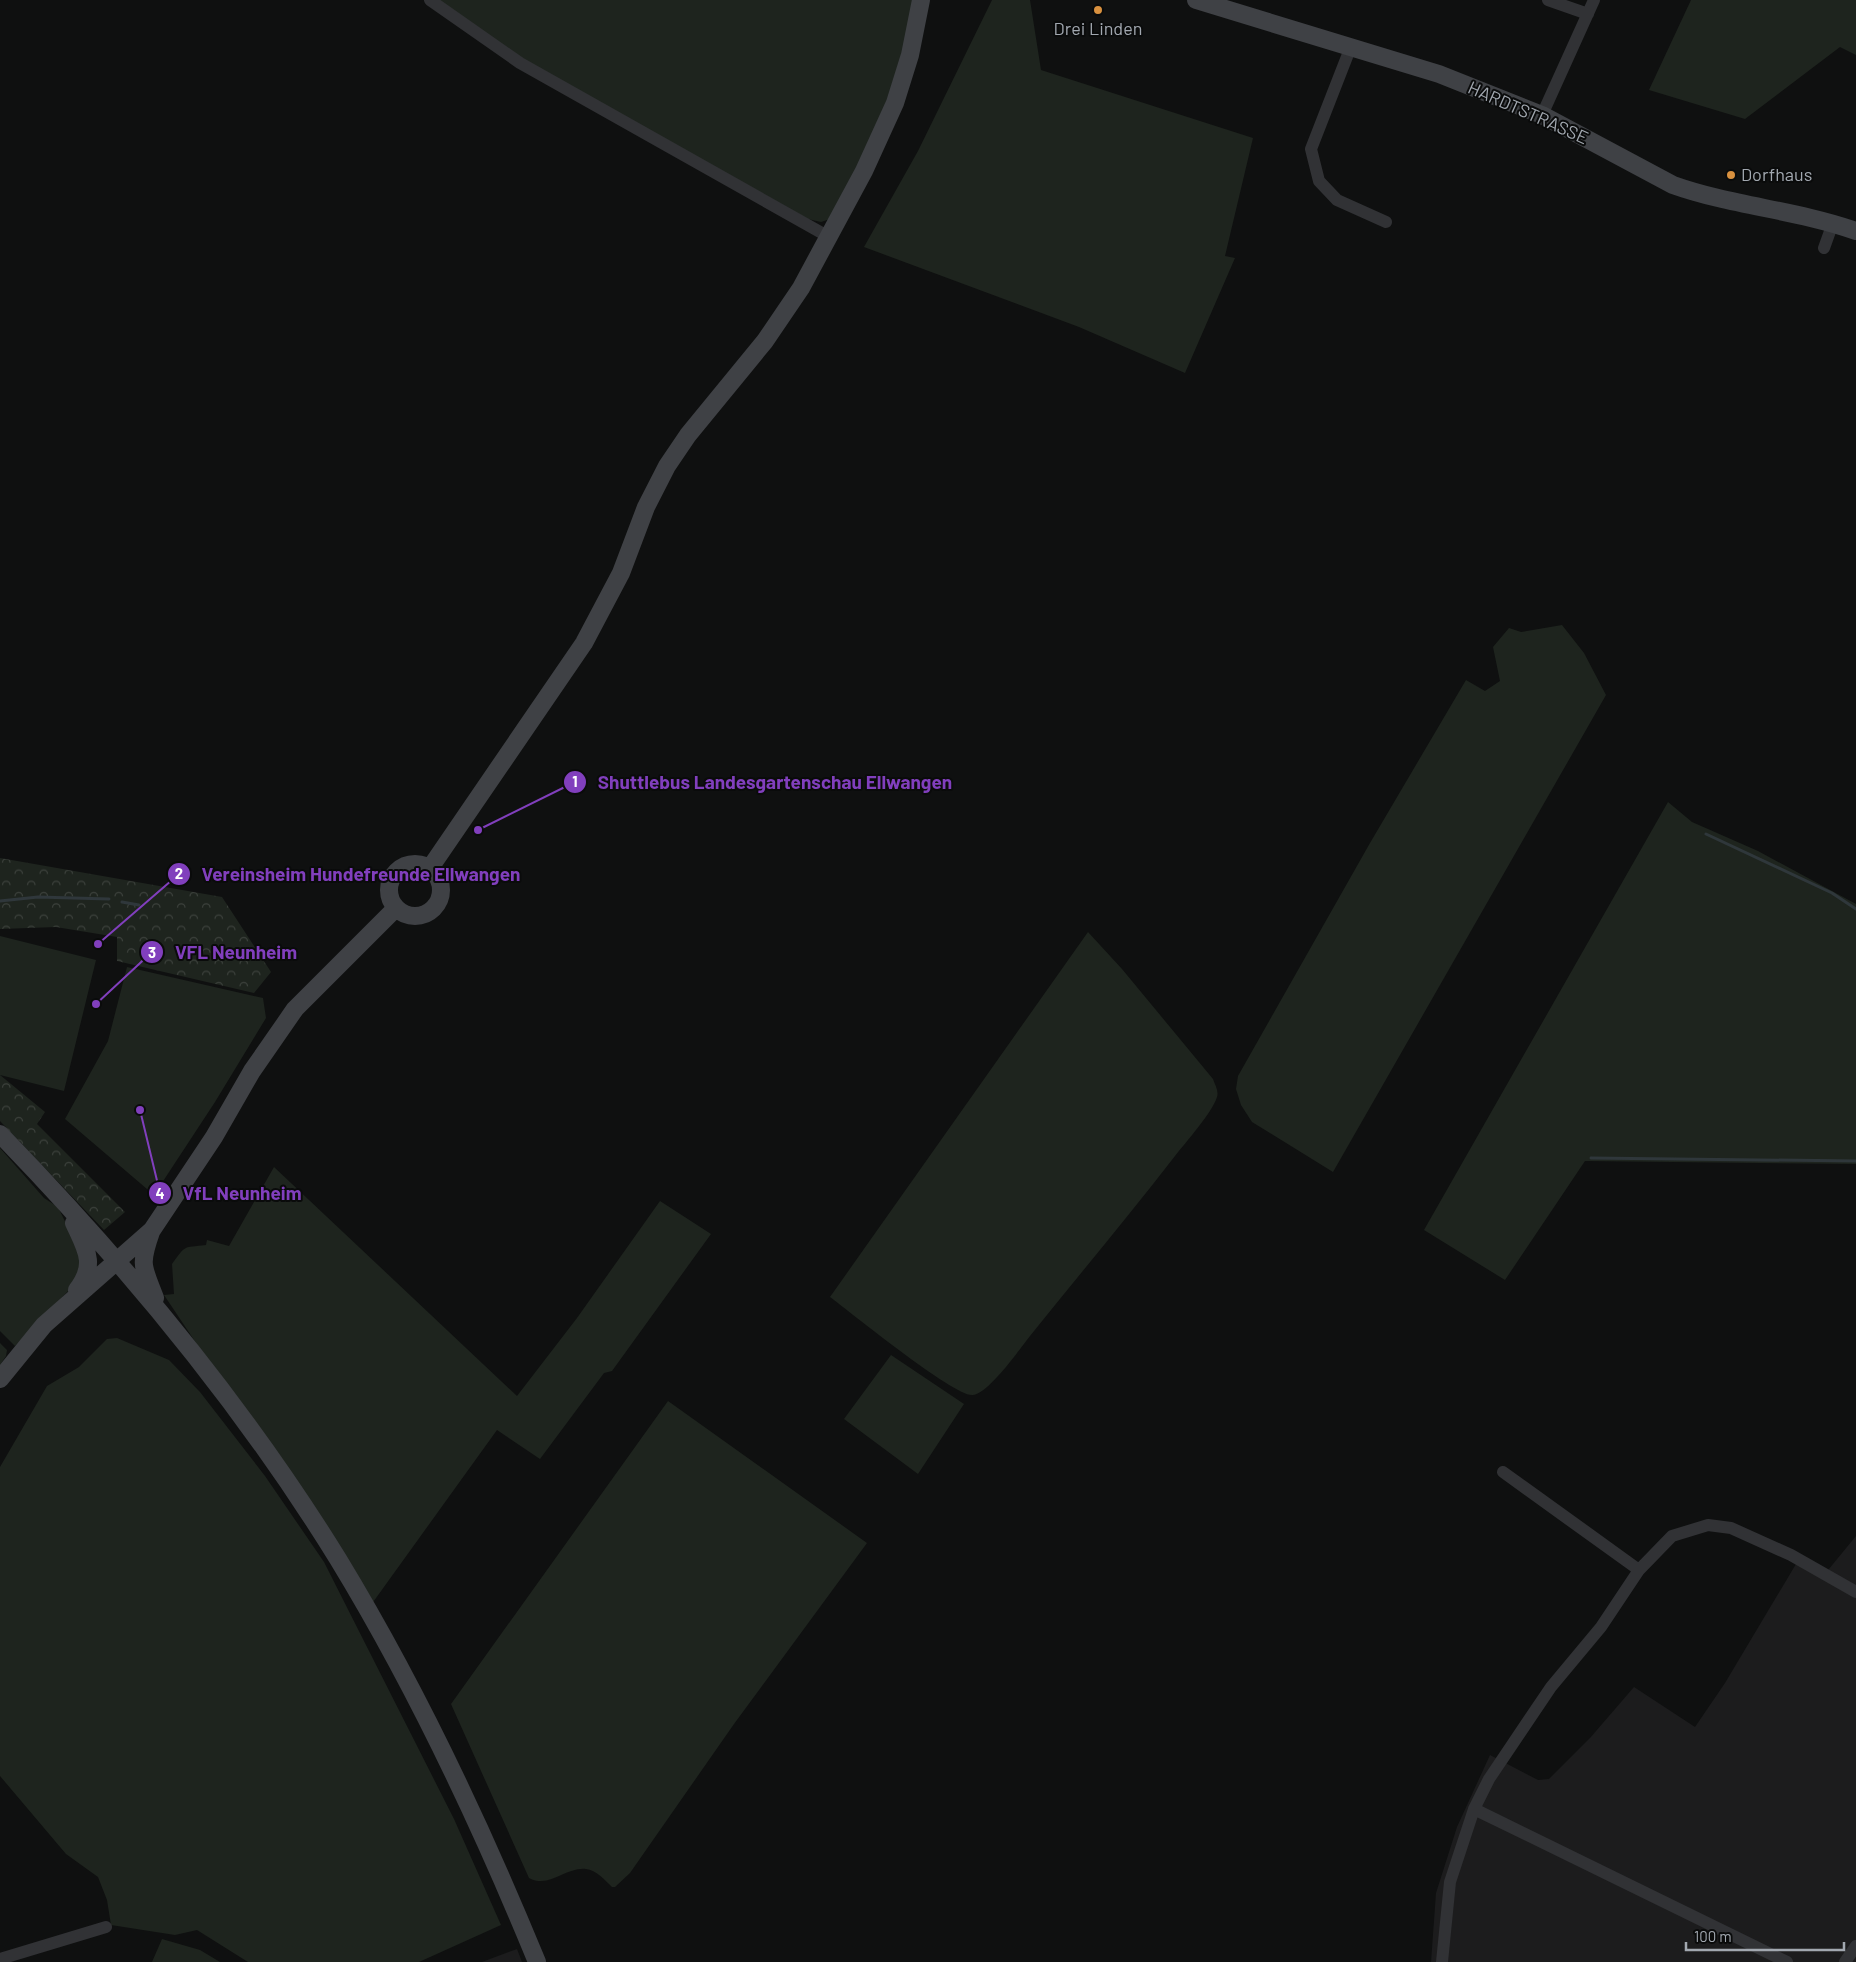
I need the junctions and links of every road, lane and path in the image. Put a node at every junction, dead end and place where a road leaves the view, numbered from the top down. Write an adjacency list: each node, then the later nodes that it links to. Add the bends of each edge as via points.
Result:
1 (430, 0): 13 (street, via 520,63)
2 (921, 0): 13 (main road, via 910,55 895,103)
3 (1196, 0): 6 (main road, HARDTSTRASSE)
4 (1548, 0): 7 (street)
5 (1594, 0): 7 (street)
6 (1224, 4): 8 (main road, HARDTSTRASSE)
7 (1588, 14): 9 (street)
8 (1350, 49): 9 (main road, HARDTSTRASSE, via 1439,74); 10 (street, via 1311,149 1319,181 1337,200)
9 (1542, 115): 11 (main road, HARDTSTRASSE, via 1673,185 1695,193)
10 (1386, 222)
11 (1833, 223): 12 (main road, HARDTSTRASSE); 14 (street)
12 (1856, 231)
13 (829, 237): 15 (main road, via 801,288 765,342 688,435 667,466 646,507 621,573 584,643)
14 (1824, 248)
15 (430, 868): 16 (main road, via 419,863 408,864 394,874 389,891); 16 (main road, via 441,884 438,904 421,916 408,915)
16 (396, 908): 19 (main road, via 295,1009)
17 (0, 1134): 18 (main road)
18 (65, 1203): 20 (main road); 21 (main road, via 88,1254 85,1280)
19 (152, 1230): 20 (main road); 22 (main road, via 144,1252 144,1271)
20 (118, 1261): 21 (main road); 22 (main road)
21 (67, 1302): 23 (main road)
22 (160, 1312): 31 (main road, via 257,1439 338,1559 448,1761)
23 (0, 1379)
24 (1502, 1472): 25 (street)
25 (1640, 1570): 26 (street, via 1672,1536 1708,1525 1731,1528 1760,1540); 27 (street, via 1498,1763)
26 (1856, 1592)
27 (1474, 1809): 32 (street, via 1450,1882); 33 (street)
28 (106, 1927): 30 (street)
29 (1856, 1946): 34 (street)
30 (0, 1959)
31 (537, 1962)
32 (1442, 1962)
33 (1788, 1962)
34 (1845, 1962)

